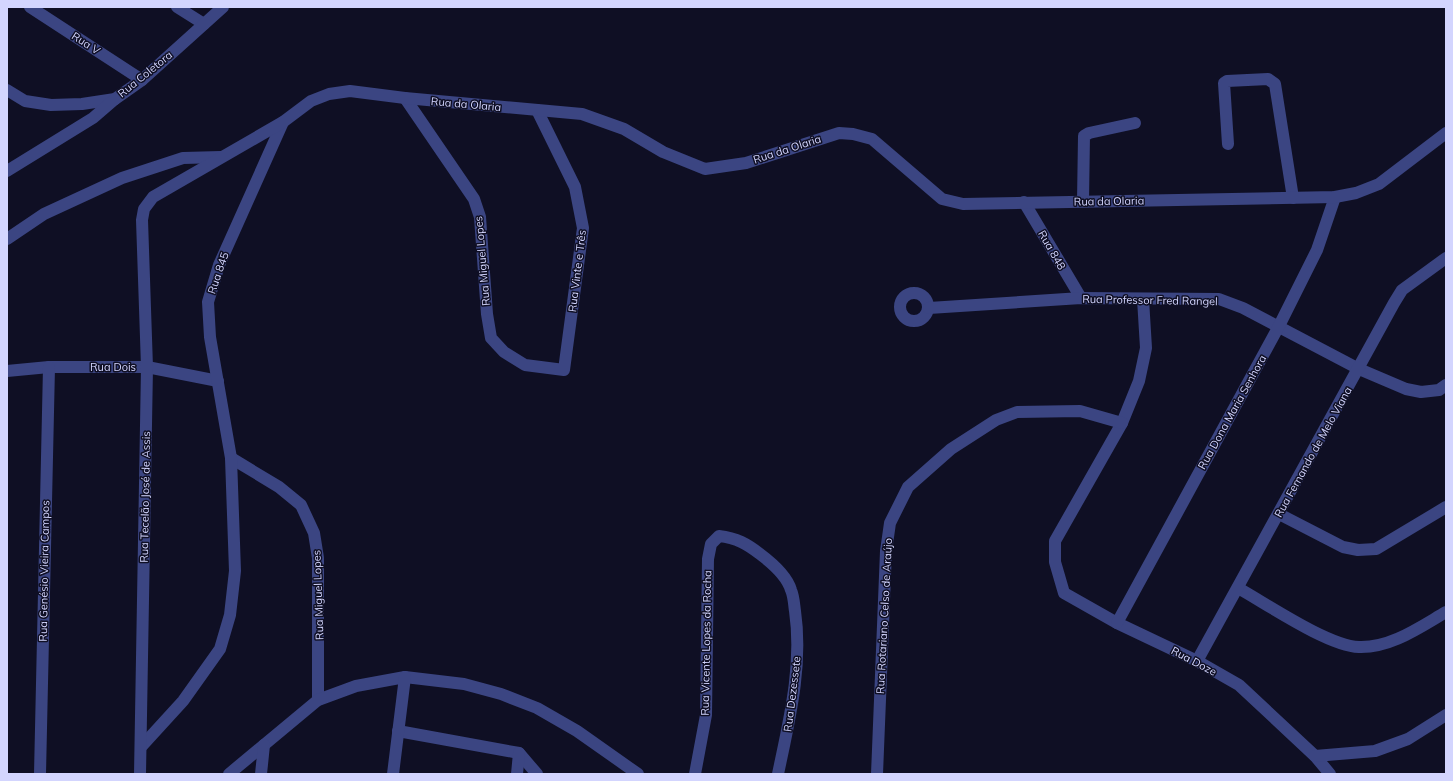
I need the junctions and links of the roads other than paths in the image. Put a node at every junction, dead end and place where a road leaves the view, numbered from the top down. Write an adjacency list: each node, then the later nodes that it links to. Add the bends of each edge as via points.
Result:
1 (30, 7): 5 (street, Rua V)
2 (177, 7): 4 (street)
3 (223, 7): 4 (street, Rua Coletora)
4 (204, 24): 5 (street, Rua Coletora)
5 (142, 80): 8 (street, Rua Coletora)
6 (7, 90): 8 (street, Rua Coletora, via 25,101 51,105)
7 (405, 98): 9 (street, Rua da Olaria); 10 (street, Rua da Olaria, via 350,92 329,94 311,101); 31 (street, Rua Miguel Lopes, via 474,199 480,217 491,338 504,352 525,365)
8 (115, 99): 15 (street, via 93,118)
9 (538, 110): 19 (street, Rua da Olaria, via 582,114 624,129 663,152 705,169 746,163 839,132 853,134 872,139 942,199 963,204); 31 (street, Rua Vinte e Três, via 575,187 583,228)
10 (283, 122): 14 (street, Rua da Olaria); 32 (street, Rua 845, via 218,265 208,302 210,337)
11 (1135, 123): 18 (street, via 1086,134 1083,141)
12 (1446, 133): 16 (street, Rua da Olaria, via 1379,184 1356,193)
13 (1228, 144): 17 (street, via 1224,84 1227,81 1272,80 1275,84)
14 (224, 156): 20 (street, Rua da Olaria, via 153,197 144,209); 21 (street, via 183,158 122,178 44,214)
15 (7, 171)
16 (1335, 197): 17 (street, Rua da Olaria); 26 (street, Rua Dona Maria Senhora, via 1317,250)
17 (1293, 198): 18 (street, Rua da Olaria)
18 (1083, 201): 19 (street, Rua da Olaria)
19 (1024, 202): 23 (street, Rua 848)
20 (142, 220): 28 (street, Rua Tecelão José de Assis)
21 (7, 239)
22 (1446, 258): 29 (street, Rua Fernando de Melo Viana, via 1402,290)
23 (1081, 298): 24 (street, Rua Professor Fred Rangel); 25 (street, Rua Professor Fred Rangel)
24 (1143, 299): 26 (street, Rua Professor Fred Rangel, via 1218,299); 34 (street, Rua Doze, via 1146,348 1139,381)
25 (929, 308)
26 (1279, 326): 29 (street, Rua Professor Fred Rangel); 41 (street, Rua Dona Maria Senhora)
27 (49, 367): 28 (street, Rua Dois); 30 (street, Rua Dois); 52 (street, Rua Genésio Vieira Campos)
28 (146, 367): 32 (street, Rua Dois); 48 (street, Rua Tecelão José de Assis)
29 (1359, 369): 33 (street, Rua Professor Fred Rangel, via 1406,389 1421,392 1439,390); 37 (street, Rua Fernando de Melo Viana)
30 (7, 370)
31 (564, 370)
32 (218, 381): 35 (street, Rua 845)
33 (1446, 385)
34 (1122, 424): 41 (street, Rua Doze, via 1055,541 1055,562 1064,593); 63 (street, Rua Rotariano Celso de Araújo, via 1080,411 1017,412 996,420 951,449 908,487 890,523 886,551)
35 (231, 458): 44 (street, Rua Miguel Lopes, via 279,487 301,505 314,533 318,558); 48 (street, Rua 845, via 235,571 228,622 220,649 183,701)
36 (1446, 507): 37 (street, via 1376,549 1358,550 1342,547)
37 (1279, 514): 39 (street, Rua Fernando de Melo Viana)
38 (708, 559): 61 (street, Rua Vicente Lopes da Rocha, via 706,715); 62 (street, Rua Dezessete, via 711,544 720,536 733,537 745,542 775,565 791,590 796,623 797,661 792,708)
39 (1238, 588): 40 (street, via 1317,633 1338,643 1359,647 1385,643 1410,634); 42 (street, Rua Fernando de Melo Viana)
40 (1446, 612)
41 (1118, 623): 42 (street, Rua Doze)
42 (1197, 661): 50 (street, Rua Doze, via 1239,685)
43 (405, 677): 44 (street, via 356,686); 46 (street); 60 (street, via 464,684 501,694 537,708 577,731)
44 (318, 700): 47 (street)
45 (1446, 715): 50 (street, via 1408,739 1375,751)
46 (398, 731): 49 (street); 57 (street)
47 (264, 745): 51 (street); 56 (street)
48 (141, 747): 53 (street, Rua Tecelão José de Assis)
49 (519, 752): 58 (street); 59 (street)
50 (1315, 756): 64 (street, Rua Doze)
51 (246, 760): 54 (street); 55 (street)
52 (40, 774)
53 (140, 774)
54 (229, 774)
55 (243, 774)
56 (261, 774)
57 (393, 774)
58 (517, 774)
59 (537, 774)
60 (638, 774)
61 (695, 774)
62 (778, 774)
63 (876, 774)
64 (1330, 774)

